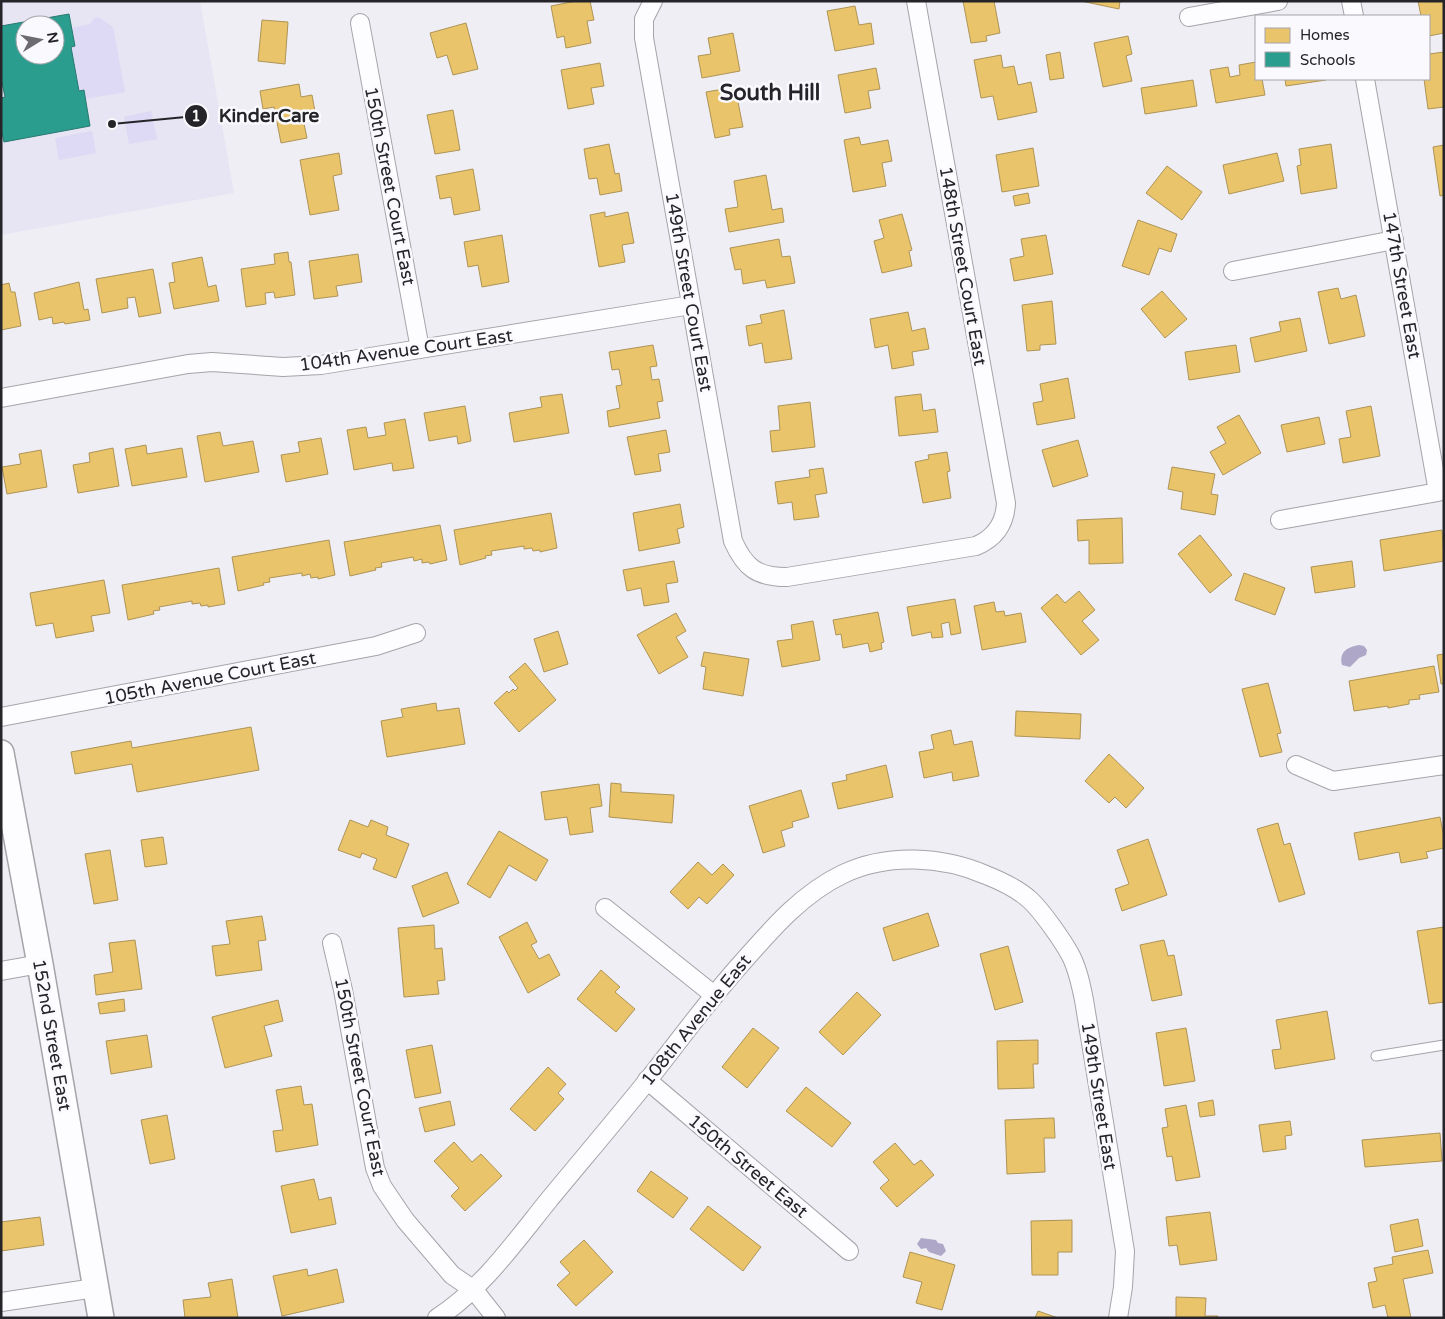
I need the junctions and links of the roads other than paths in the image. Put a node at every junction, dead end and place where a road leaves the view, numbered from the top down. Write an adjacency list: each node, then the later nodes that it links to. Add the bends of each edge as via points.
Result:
1 (916, 1): 15 (street, 148th Street Court East, via 1006,513 999,530 976,546 788,577 771,577)
2 (1278, 1): 6 (street)
3 (1351, 1): 5 (street)
4 (651, 5): 11 (street, 149th Street Court East, via 643,26 644,38)
5 (1354, 15)
6 (1189, 17)
7 (360, 23): 12 (street, 150th Street Court East)
8 (1365, 80): 9 (street, 147th Street East)
9 (1394, 240): 10 (street); 14 (street, 147th Street East, via 1438,492)
10 (1233, 271)
11 (691, 305): 12 (street, 104th Avenue Court East); 15 (street, 149th Street Court East, via 733,541 739,555)
12 (420, 349): 13 (street, 104th Avenue Court East, via 321,365 188,364)
13 (1, 398)
14 (1280, 520)
15 (753, 569)
16 (416, 633): 17 (street, 105th Avenue Court East, via 376,646)
17 (1, 718)
18 (1, 753): 24 (main road, 152nd Street East)
19 (1296, 765): 20 (street, via 1334,781)
20 (1444, 765)
21 (1021, 893): 26 (street, 108th Avenue East, via 968,868 943,862 917,859 864,867 843,874 821,887 785,915); 37 (street, 149th Street East, via 1041,912 1071,956 1079,978 1125,1250)
22 (605, 908): 26 (street)
23 (332, 943): 32 (street, 150th Street Court East, via 375,1168 382,1186 405,1220 452,1275)
24 (40, 964): 25 (street); 31 (main road, 152nd Street East)
25 (1, 971)
26 (714, 995): 29 (street, 108th Avenue East)
27 (1444, 1045): 28 (lane)
28 (1376, 1056)
29 (648, 1080): 30 (street, 150th Street East); 32 (street, 108th Avenue East)
30 (849, 1251)
31 (95, 1288): 33 (street); 34 (main road, 152nd Street East)
32 (474, 1290): 35 (street, 108th Avenue East); 36 (street, 150th Street Court East)
33 (1, 1302)
34 (101, 1318)
35 (437, 1318)
36 (496, 1318)
37 (1118, 1318)

